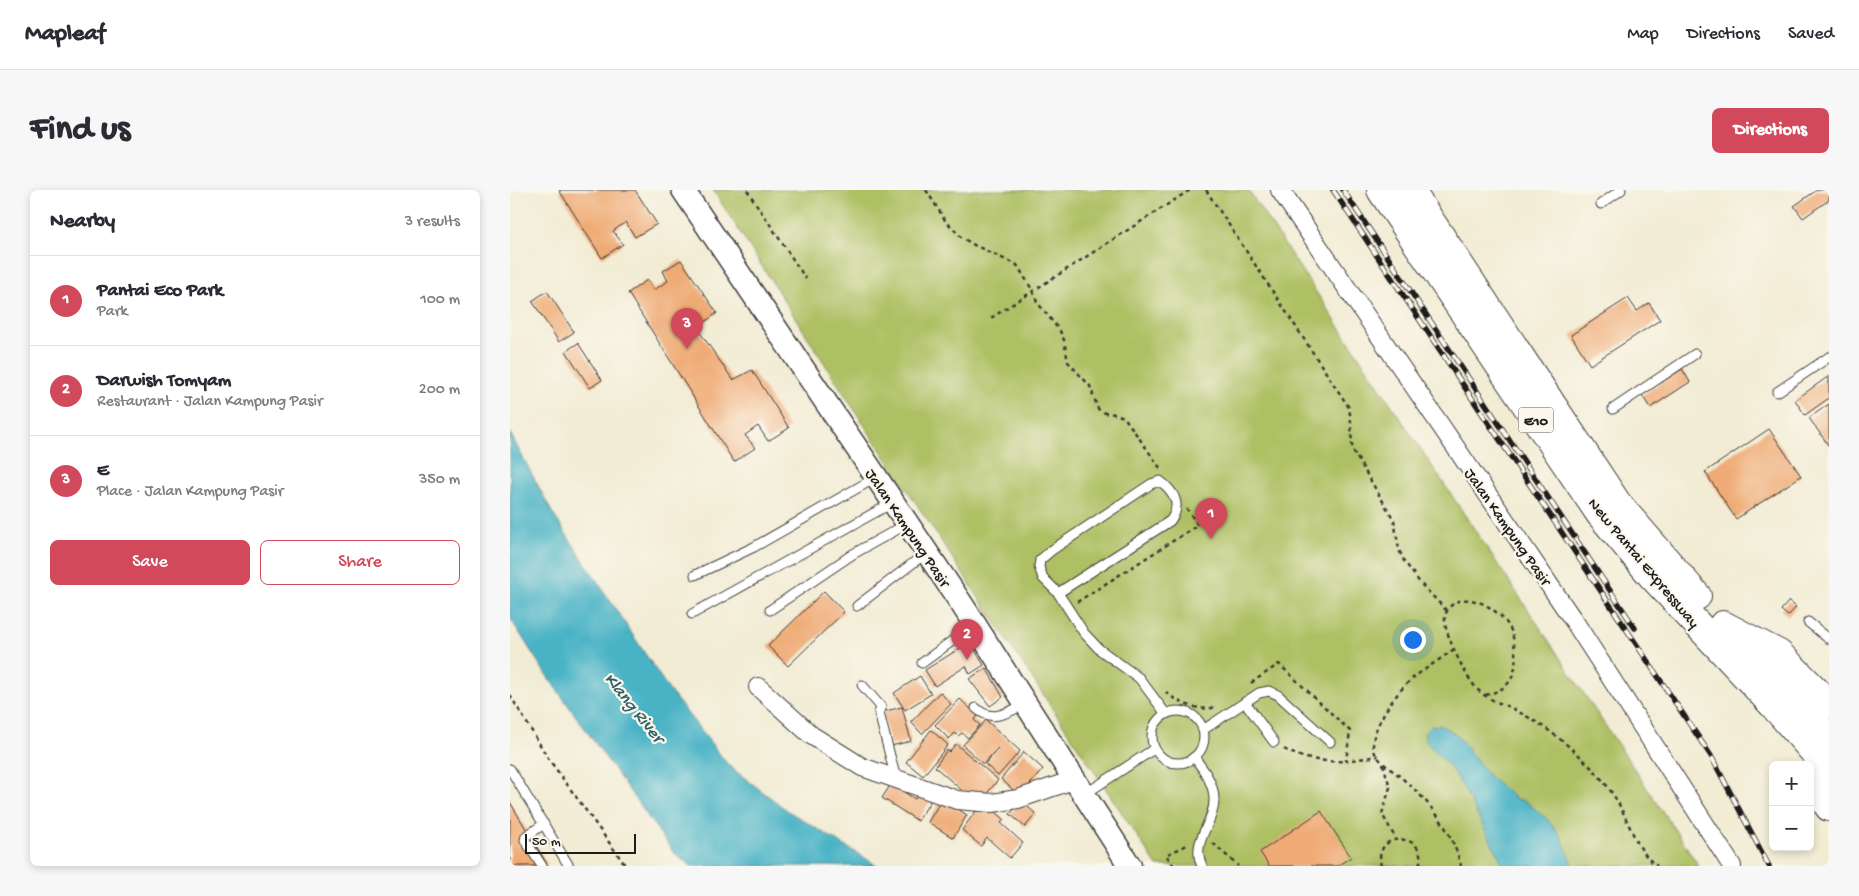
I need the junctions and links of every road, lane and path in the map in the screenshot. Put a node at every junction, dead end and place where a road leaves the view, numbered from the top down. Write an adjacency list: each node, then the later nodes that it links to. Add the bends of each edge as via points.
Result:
1 (683, 190): 19 (street, Jalan Kampung Pasir)
2 (747, 190): 11 (path)
3 (926, 190): 12 (path, via 945,220 961,236 1017,265)
4 (1190, 190): 12 (path)
5 (1206, 190): 29 (path, via 1348,406 1352,419 1353,451 1394,520 1404,561)
6 (1280, 190): 81 (street, Jalan Kampung Pasir, via 1574,621)
7 (1381, 190): 33 (highway, New Pantai Expressway / E10, via 1600,514 1653,577)
8 (1410, 190): 33 (highway, New Pantai Expressway / E10, via 1617,503)
9 (1621, 190): 10 (lane)
10 (1601, 204)
11 (806, 279)
12 (1033, 291): 13 (path); 18 (path, via 1037,302 1064,340 1068,362 1090,386 1098,409 1124,417)
13 (991, 318)
14 (1695, 354): 17 (lane)
15 (1829, 357): 16 (lane)
16 (1777, 392)
17 (1613, 409)
18 (1162, 471)
19 (876, 478): 21 (street, Jalan Kampung Pasir); 24 (lane, via 754,547)
20 (1182, 502): 26 (path, via 1198,524)
21 (892, 503): 22 (street, Jalan Kampung Pasir); 30 (lane)
22 (907, 524): 23 (street, Jalan Kampung Pasir); 28 (lane, via 853,554)
23 (926, 553): 27 (lane); 32 (street, Jalan Kampung Pasir)
24 (695, 574)
25 (1058, 594): 25 (lane, via 1043,578 1040,560 1151,484 1160,481 1167,486 1177,506 1170,521); 48 (lane, via 1084,633 1099,649 1138,678)
26 (1073, 605)
27 (857, 606)
28 (770, 610)
29 (1447, 611): 35 (path, via 1445,627); 42 (path, via 1464,600 1476,601 1498,612 1512,632 1515,670 1511,681 1499,692)
30 (692, 614)
31 (1808, 622): 34 (lane)
32 (975, 625): 36 (lane); 45 (street, Jalan Kampung Pasir)
33 (1716, 631): 46 (highway, via 1779,654); 50 (highway, New Pantai Expressway / E10); 57 (highway, via 1723,675 1762,716); 60 (highway, New Pantai Expressway / E10, via 1774,706)
34 (1829, 639)
35 (1454, 649): 42 (path, via 1471,682); 54 (path, via 1412,679 1397,695 1372,739)
36 (922, 663)
37 (862, 685): 61 (lane, via 881,707 879,713)
38 (1248, 685): 56 (path, via 1279,664 1350,732)
39 (1159, 686): 43 (path, via 1171,698 1198,707 1208,709)
40 (758, 687): 61 (street, via 835,751 862,767)
41 (510, 695): 71 (path, via 548,758)
42 (1485, 695): 80 (path, via 1540,724 1590,767 1617,800 1645,856)
43 (1224, 701)
44 (1245, 702): 49 (lane); 51 (lane); 52 (lane, via 1264,691 1274,692)
45 (1026, 704): 47 (lane, via 992,716 985,716); 62 (street, Jalan Kampung Pasir)
46 (1829, 704)
47 (976, 708)
48 (1166, 714): 49 (lane, via 1187,713); 53 (lane, via 1155,723 1152,732)
49 (1203, 730): 55 (lane, via 1202,747)
50 (1829, 738)
51 (1274, 742): 56 (path, via 1302,758)
52 (1330, 742)
53 (1154, 750): 55 (lane, via 1160,757 1176,764); 62 (lane)
54 (1378, 756): 56 (path); 58 (path)
55 (1194, 757): 67 (lane, via 1211,785 1214,797 1214,808)
56 (1346, 761)
57 (1797, 761)
58 (1383, 762): 68 (path, via 1390,787 1382,814); 79 (path, via 1422,796 1437,814 1457,849)
59 (510, 769): 65 (lane)
60 (1829, 769)
61 (896, 779): 62 (street, via 957,800 992,804)
62 (1080, 786): 66 (street, Jalan Kampung Pasir)
63 (1814, 786): 64 (highway)
64 (1829, 807)
65 (544, 824): 69 (lane, via 525,840); 70 (lane)
66 (1108, 833): 72 (street); 73 (street, Jalan Kampung Pasir)
67 (1200, 839): 74 (path, via 1166,855); 75 (lane, via 1198,850); 76 (path, via 1214,843)
68 (1396, 839): 77 (path, via 1381,852); 78 (path, via 1402,838 1414,844 1420,856)
69 (542, 866)
70 (569, 866)
71 (626, 866)
72 (1112, 866)
73 (1130, 866)
74 (1174, 866)
75 (1202, 866)
76 (1238, 866)
77 (1381, 866)
78 (1419, 866)
79 (1461, 866)
80 (1657, 866)
81 (1732, 866)

